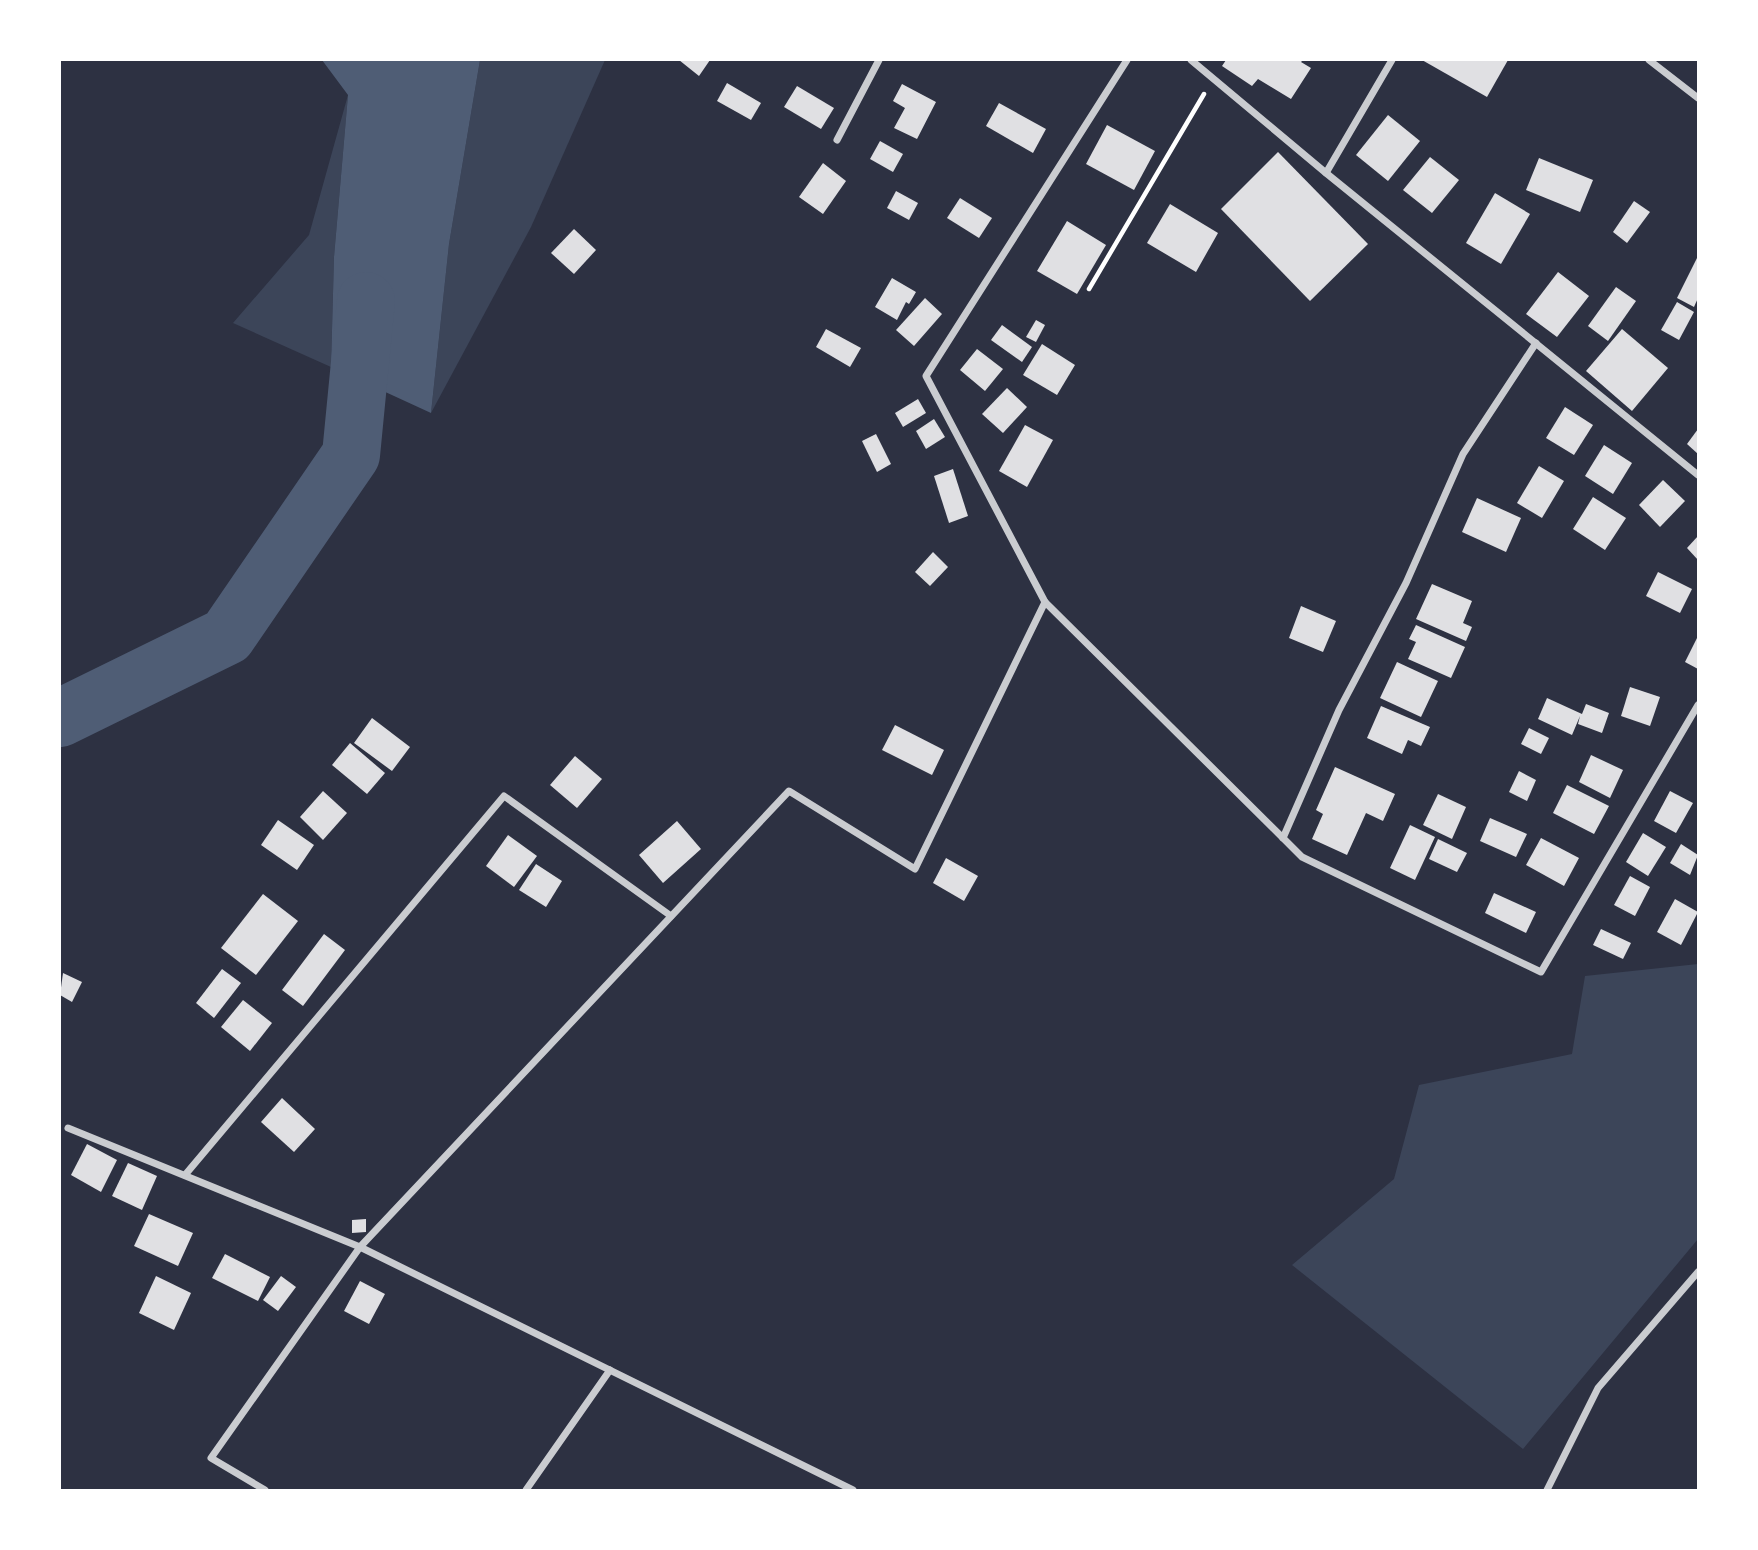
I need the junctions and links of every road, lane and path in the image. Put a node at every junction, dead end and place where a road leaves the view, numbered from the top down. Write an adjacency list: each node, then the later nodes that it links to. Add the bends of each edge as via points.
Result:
1 (879, 60): 8 (street)
2 (1127, 60): 13 (street, via 926,376)
3 (1191, 60): 6 (street)
4 (1392, 60): 9 (street)
5 (1648, 60): 7 (street)
6 (1213, 78): 9 (street); 10 (path)
7 (1699, 98)
8 (836, 140)
9 (1326, 173): 11 (street)
10 (1089, 289)
11 (1536, 343): 12 (street); 15 (street, via 1463,454 1406,583 1339,710)
12 (1699, 475)
13 (1045, 602): 15 (street); 16 (street, via 915,869 789,790)
14 (1699, 705): 15 (street, via 1541,972 1303,857)
15 (1283, 838)
16 (671, 916): 18 (street, via 504,796); 19 (street)
17 (68, 1128): 18 (street)
18 (184, 1175): 19 (street)
19 (360, 1247): 21 (street); 22 (street, via 211,1458)
20 (1699, 1272): 25 (street, via 1598,1388)
21 (610, 1370): 23 (street); 24 (street)
22 (265, 1490)
23 (526, 1490)
24 (853, 1490)
25 (1547, 1490)

